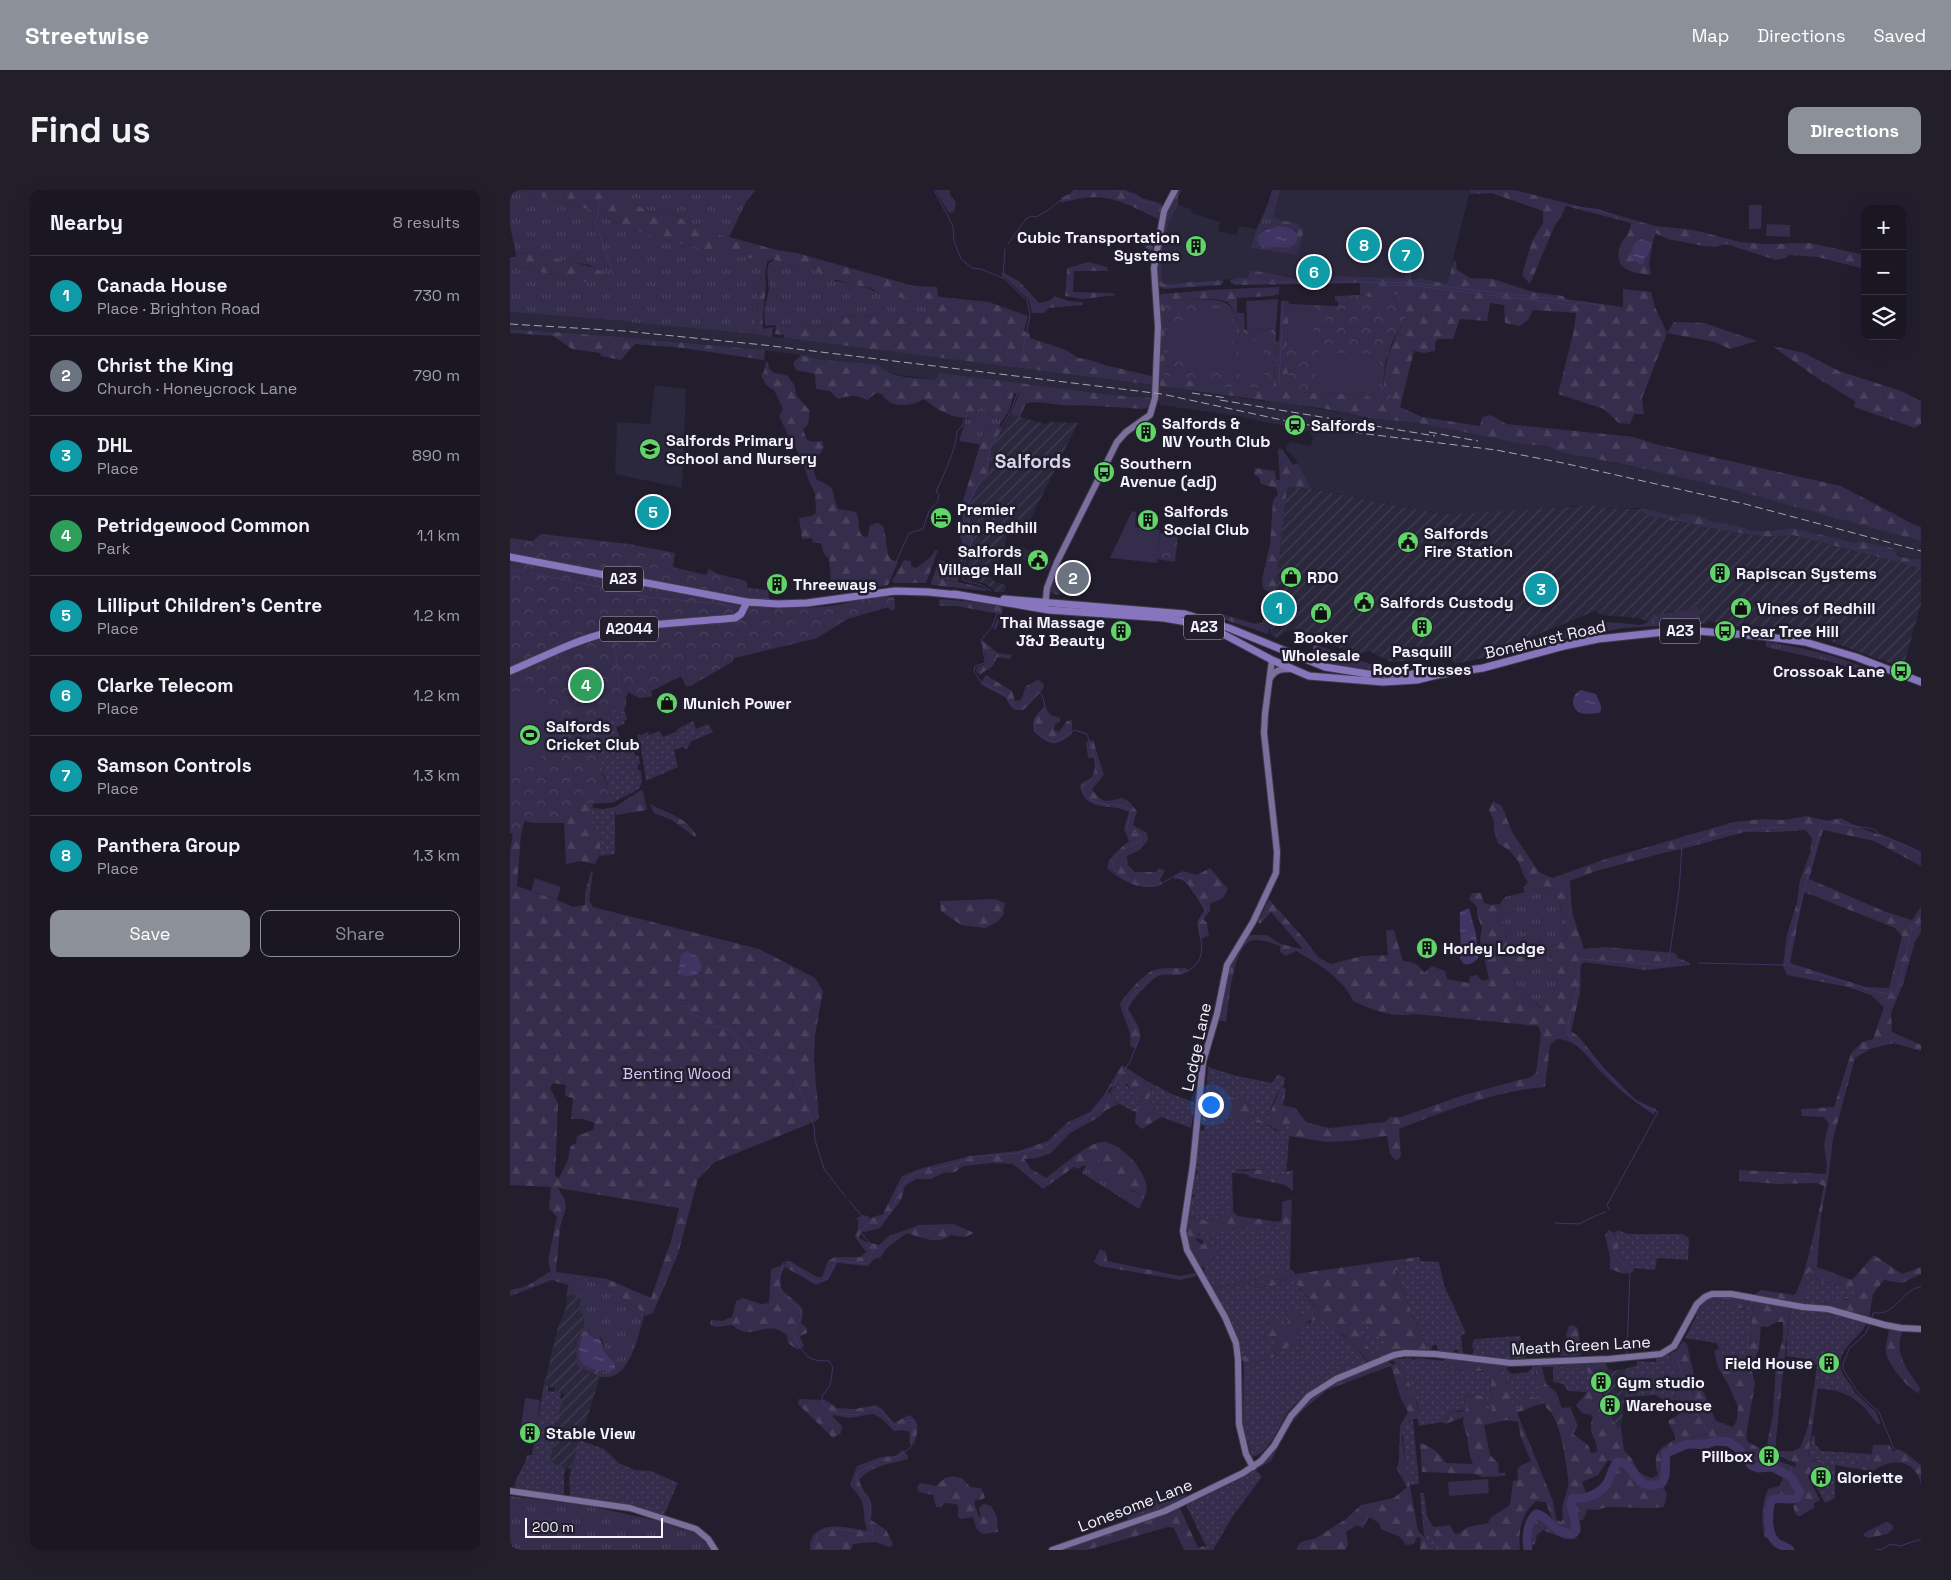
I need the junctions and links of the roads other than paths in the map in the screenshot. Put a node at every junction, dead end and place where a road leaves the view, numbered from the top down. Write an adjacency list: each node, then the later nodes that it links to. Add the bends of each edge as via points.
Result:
1 (1175, 190): 4 (street, via 1164,211 1154,268 1158,327 1157,383 1152,411 1116,442 1057,562 1047,588)
2 (510, 557): 3 (main road, A23)
3 (747, 602): 4 (main road, A23, via 807,603 895,591 954,594); 7 (main road, A2044, via 742,614 735,618 605,633)
4 (1045, 606): 5 (main road, A23, via 1187,622 1225,635); 8 (main road, Bonehurst Road / A23, via 1185,614 1318,665 1345,672)
5 (1272, 660): 6 (main road, Bonehurst Road / A23); 9 (street, Lodge Lane)
6 (1291, 669): 8 (main road, Bonehurst Road / A23, via 1309,676 1383,682); 9 (street, via 1278,670)
7 (510, 671)
8 (1437, 675): 10 (main road, Bonehurst Road / A23, via 1483,668 1598,639 1697,631 1805,642)
9 (1270, 679): 12 (street, Lodge Lane, via 1264,733 1277,852 1276,873 1254,922 1227,965 1203,1062 1183,1231 1187,1250 1236,1343 1239,1424)
10 (1921, 682)
11 (1921, 1329): 12 (street, Meath Green Lane, via 1901,1328 1828,1308 1712,1294 1697,1304 1674,1346 1661,1354 1511,1362 1424,1353 1394,1355 1336,1379 1309,1396)
12 (1253, 1468): 15 (street, Lonesome Lane, via 1165,1512)
13 (510, 1491): 14 (street, via 630,1508 696,1529)
14 (715, 1550)
15 (1052, 1550)

